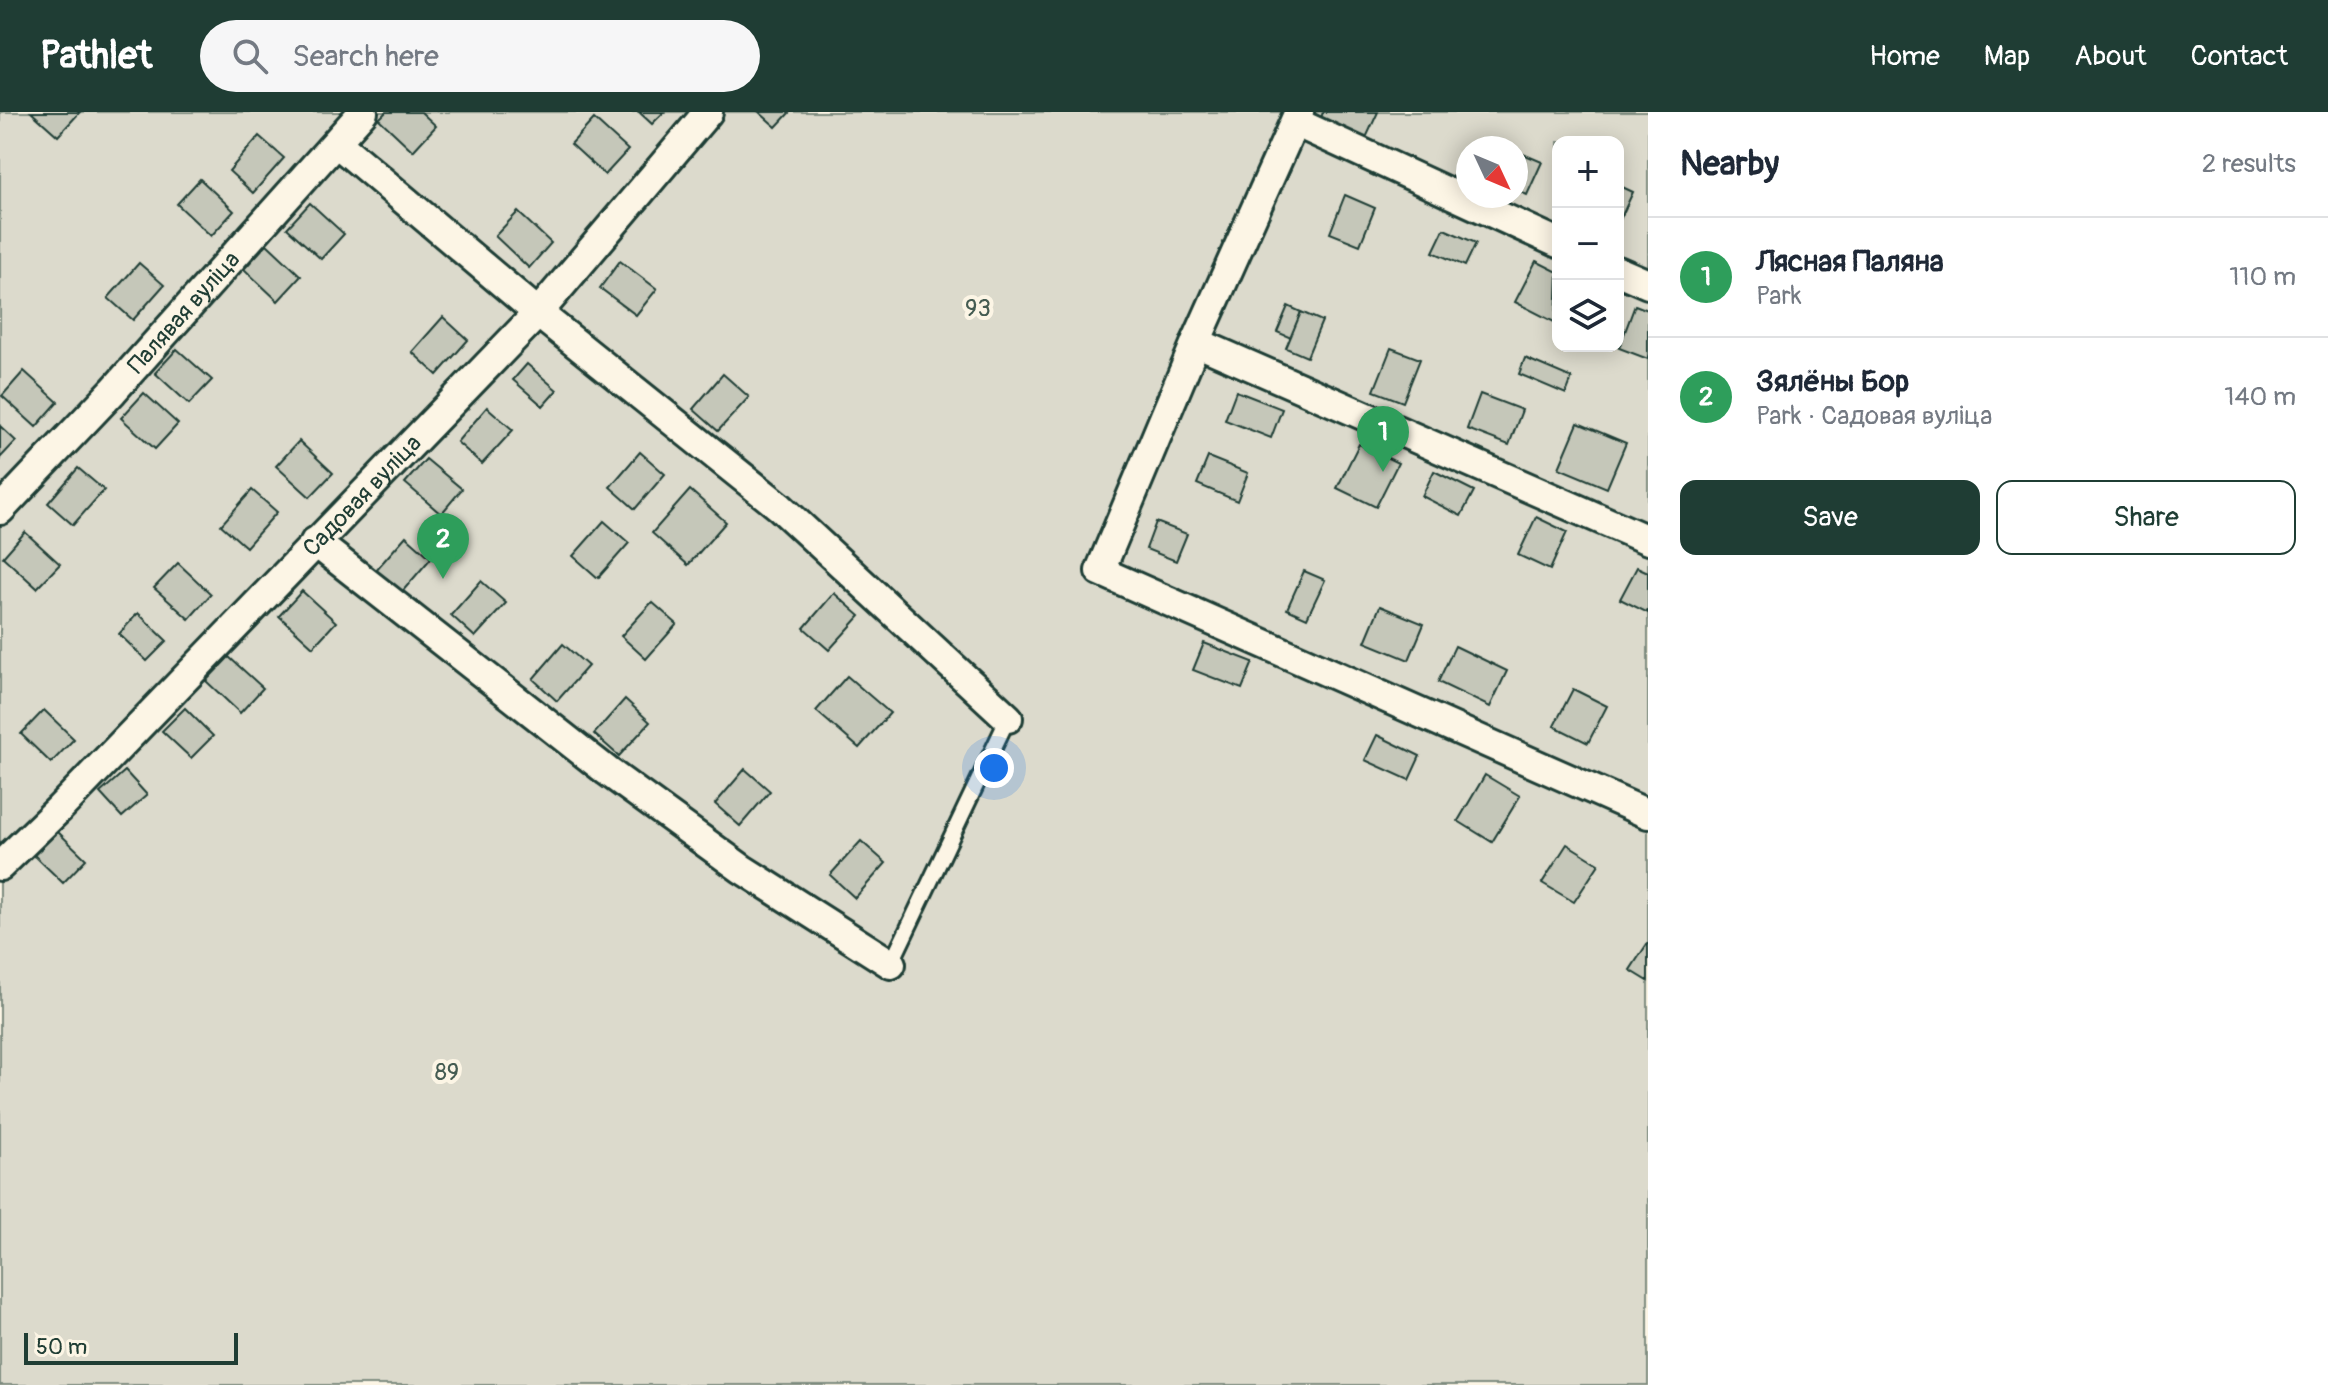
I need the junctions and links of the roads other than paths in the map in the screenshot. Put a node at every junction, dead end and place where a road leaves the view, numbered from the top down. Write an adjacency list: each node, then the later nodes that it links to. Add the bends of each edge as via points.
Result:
1 (363, 112): 4 (street, Палявая вуліца)
2 (708, 112): 8 (street, Садовая вуліца)
3 (1297, 117): 5 (street); 9 (street)
4 (337, 143): 8 (street); 10 (street, Палявая вуліца)
5 (1552, 240)
6 (1624, 274): 7 (street)
7 (1648, 284)
8 (538, 313): 12 (street, Садовая вуліца); 13 (street, via 780,507)
9 (1196, 342): 11 (street); 14 (street, via 1100,571)
10 (0, 510)
11 (1648, 540)
12 (315, 542): 15 (street, Садовая вуліца); 16 (street, via 631,789 742,869)
13 (1008, 718): 16 (lane)
14 (1648, 814)
15 (0, 866)
16 (891, 964)

